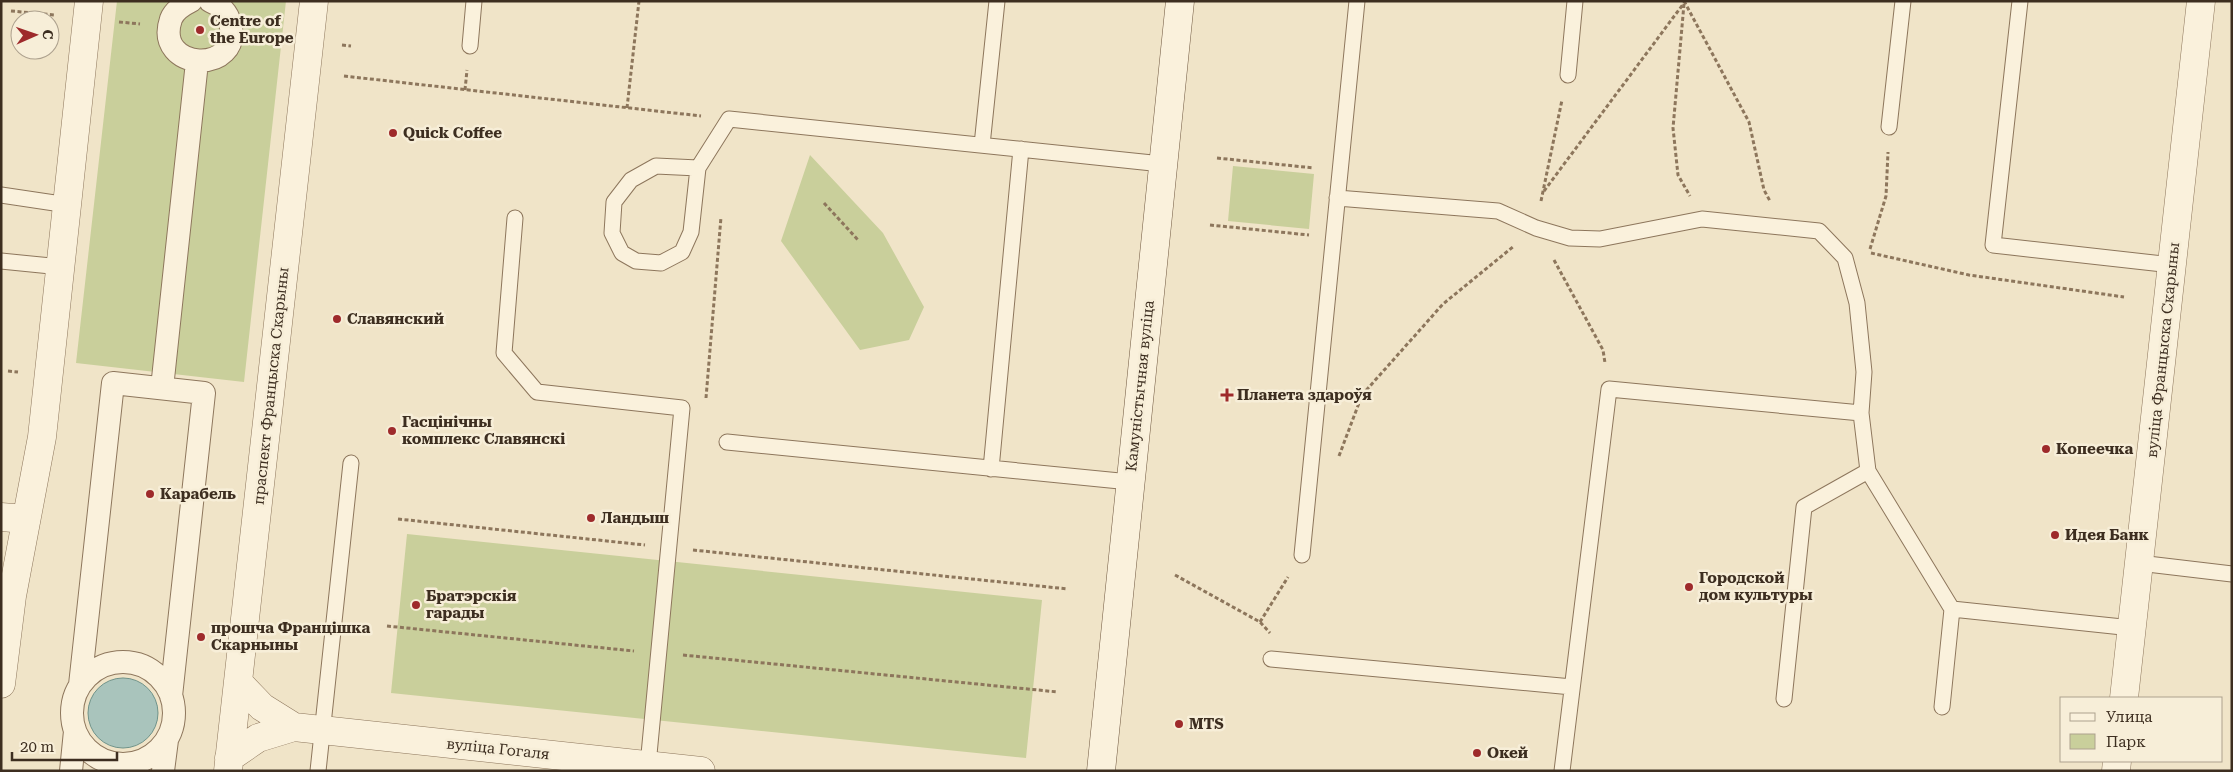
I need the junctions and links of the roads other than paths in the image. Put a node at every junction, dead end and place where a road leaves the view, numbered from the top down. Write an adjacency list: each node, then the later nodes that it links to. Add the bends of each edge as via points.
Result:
1 (89, 1): 23 (street)
2 (191, 1): 14 (street, via 177,10 172,18 170,37 179,54)
3 (210, 1): 14 (street, via 227,15 232,34 216,58)
4 (314, 1): 42 (street, праспект Францыска Скарыны)
5 (474, 1): 13 (lane)
6 (997, 1): 17 (lane)
7 (1180, 1): 19 (street, Камуністычная вуліца)
8 (1357, 1): 22 (lane)
9 (1575, 1): 15 (lane)
10 (1903, 1): 16 (lane)
11 (2020, 1): 26 (lane, via 1993,245)
12 (2200, 1): 26 (street, вуліца Францыска Скарыны)
13 (470, 46)
14 (197, 62): 28 (street)
15 (1568, 75)
16 (1890, 127)
17 (982, 145): 18 (lane); 20 (lane, via 729,119)
18 (1021, 149): 19 (lane); 32 (lane)
19 (1162, 164): 34 (street, Камуністычная вуліца)
20 (698, 168): 20 (lane, via 656,166 631,180 614,202 612,233 622,253 636,261 661,263 682,252 691,232)
21 (1, 195): 23 (lane)
22 (1337, 198): 29 (lane, via 1498,211 1536,228 1570,238 1600,239 1702,219 1819,231 1845,258 1857,303 1864,372); 36 (lane)
23 (68, 205): 27 (street)
24 (515, 218): 55 (lane, via 504,353 537,392 682,408)
25 (1, 260): 27 (lane)
26 (2172, 265): 37 (street, вуліца Францыска Скарыны)
27 (61, 267): 35 (street, via 42,437)
28 (162, 388): 44 (street, via 113,383); 46 (street, via 204,393)
29 (1861, 413): 33 (lane); 45 (lane, via 1609,389)
30 (727, 442): 32 (lane)
31 (351, 464): 52 (lane)
32 (990, 468): 34 (lane)
33 (1868, 471): 39 (lane); 48 (lane, via 1804,507)
34 (1130, 482): 60 (street, Камуністычная вуліца)
35 (14, 518): 43 (street, via 12,596)
36 (1302, 555)
37 (2139, 563): 38 (lane); 40 (street, вуліца Францыска Скарыны)
38 (2232, 574)
39 (1952, 609): 40 (lane); 49 (lane)
40 (2132, 628): 47 (street, вуліца Францыска Скарыны)
41 (1271, 659): 45 (lane)
42 (238, 682): 50 (street, вуліца Гогаля, via 262,707); 54 (street, праспект Францыска Скарыны)
43 (1, 684)
44 (80, 685): 46 (street, via 91,673 109,663 129,662 148,668 163,680); 51 (street, via 72,707)
45 (1572, 687): 61 (lane)
46 (172, 696): 53 (street, via 174,718)
47 (2124, 697)
48 (1784, 699)
49 (1942, 707)
50 (294, 727): 52 (street, вуліца Гогаля); 54 (street, вуліца Гогаля, via 258,738)
51 (76, 730): 53 (street, via 84,745 98,758 118,764 138,762 155,753); 56 (street)
52 (322, 730): 55 (street, вуліца Гогаля); 58 (lane)
53 (167, 740): 57 (street)
54 (229, 764)
55 (648, 765): 59 (street, вуліца Гогаля)
56 (71, 771)
57 (163, 771)
58 (318, 771)
59 (701, 771)
60 (1101, 771)
61 (1562, 771)

